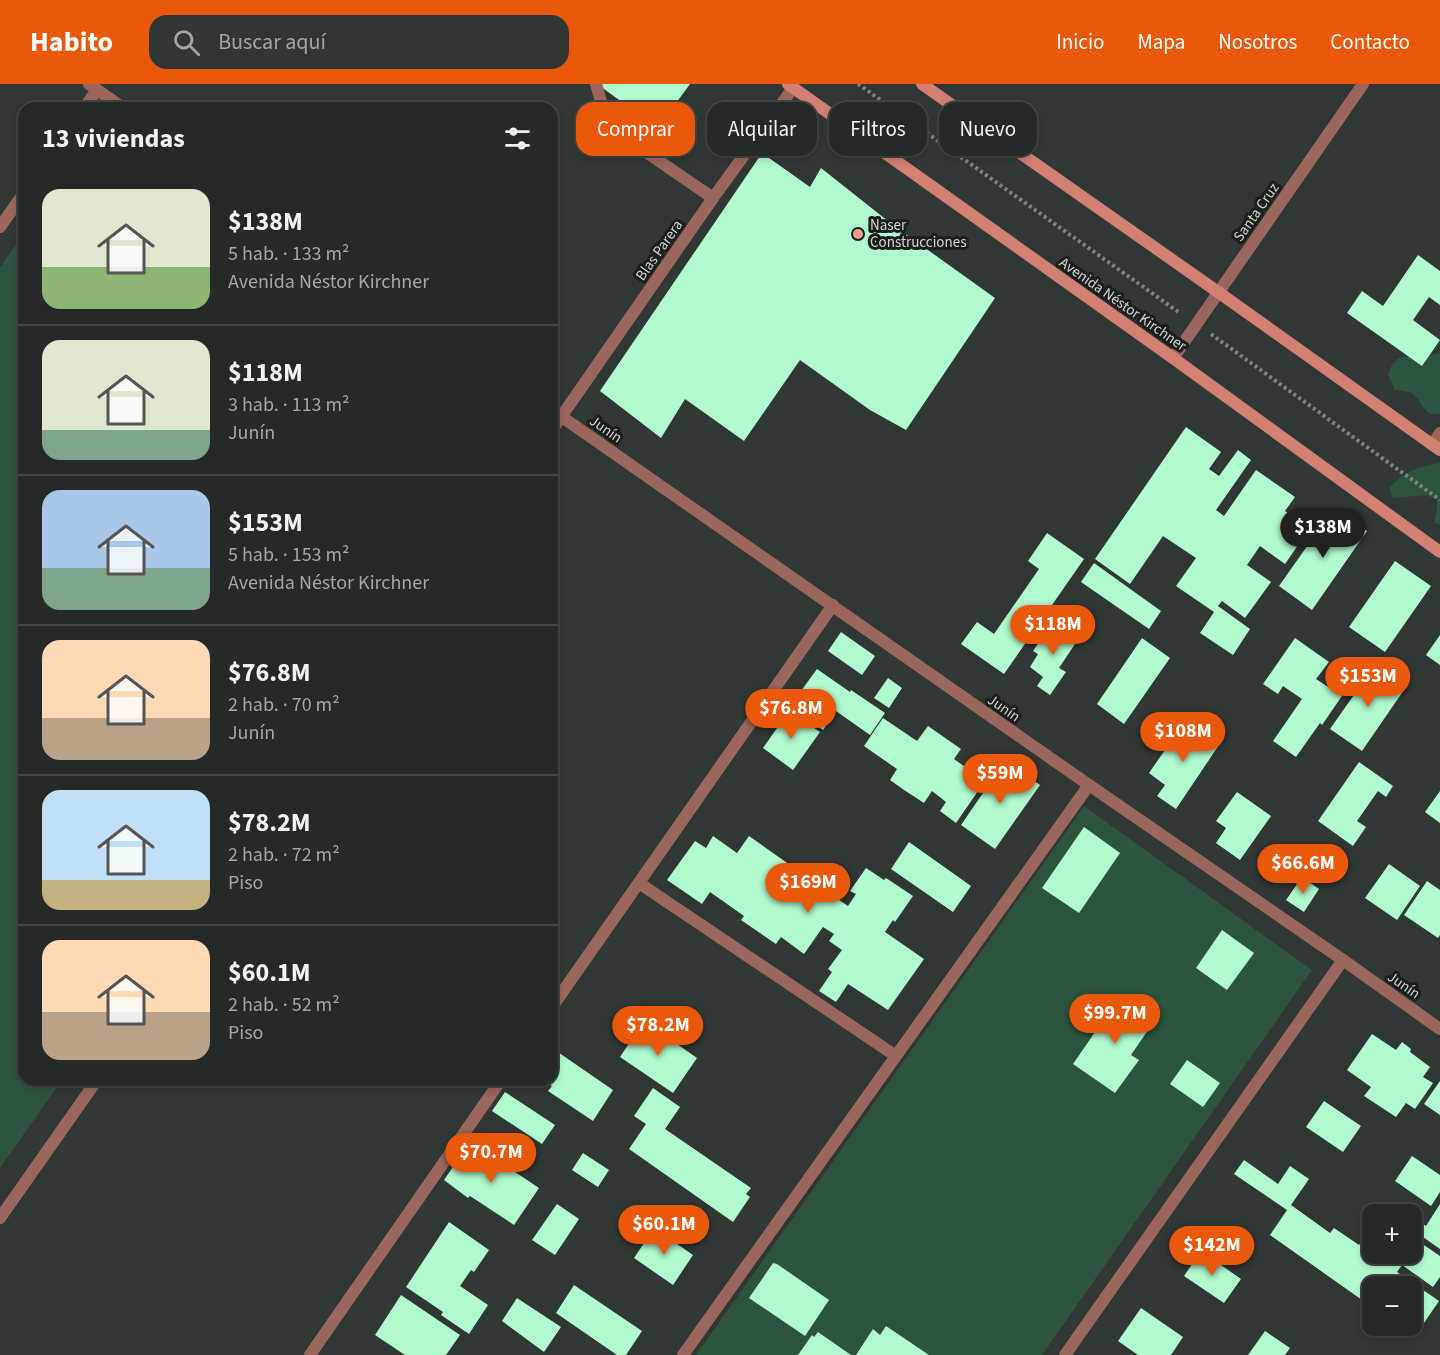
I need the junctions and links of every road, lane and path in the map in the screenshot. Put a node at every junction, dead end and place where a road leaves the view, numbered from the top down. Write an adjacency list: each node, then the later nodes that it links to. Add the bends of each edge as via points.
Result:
1 (596, 84): 9 (street, via 608,126)
2 (858, 84): 13 (path)
3 (922, 84): 12 (main road)
4 (1364, 84): 12 (street, Santa Cruz)
5 (790, 86): 9 (street, Blas Parera); 14 (main road, Avenida Néstor Kirchner)
6 (93, 87): 7 (street); 8 (street)
7 (87, 102)
8 (114, 102)
9 (713, 198): 15 (street, Blas Parera)
10 (18, 202): 11 (street)
11 (0, 227)
12 (1218, 292): 13 (street, Santa Cruz); 18 (main road)
13 (1196, 324): 14 (street, Santa Cruz); 19 (path)
14 (1173, 358): 20 (main road, Avenida Néstor Kirchner)
15 (558, 412)
16 (558, 414): 21 (street, Junín)
17 (1440, 433): 18 (street)
18 (1436, 448)
19 (1440, 500)
20 (1440, 552)
21 (833, 605): 22 (street, Junín); 23 (street)
22 (1089, 785): 24 (street, Junín); 27 (street)
23 (639, 883): 25 (street); 27 (street)
24 (1343, 960): 26 (street, Junín); 33 (street)
25 (558, 998)
26 (1440, 1029)
27 (896, 1056): 32 (street)
28 (93, 1086): 30 (street)
29 (497, 1086): 31 (street)
30 (0, 1218)
31 (309, 1355)
32 (683, 1355)
33 (1065, 1355)

